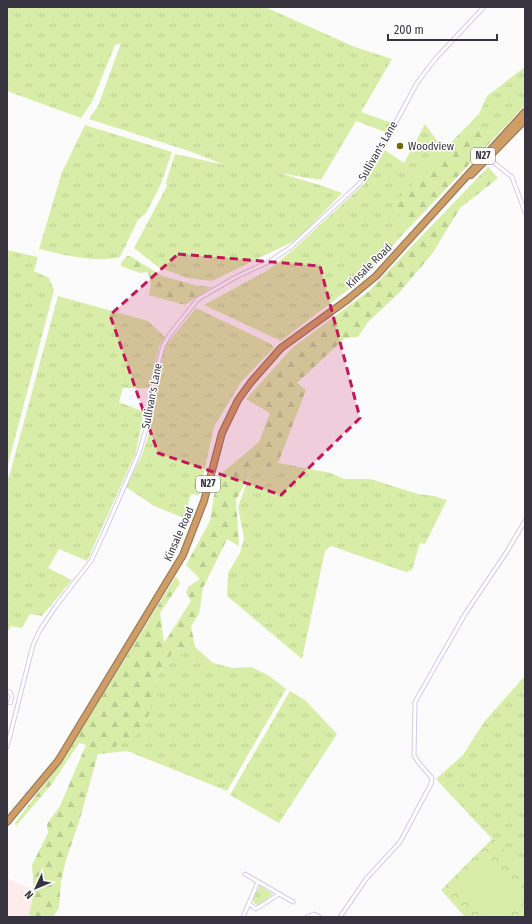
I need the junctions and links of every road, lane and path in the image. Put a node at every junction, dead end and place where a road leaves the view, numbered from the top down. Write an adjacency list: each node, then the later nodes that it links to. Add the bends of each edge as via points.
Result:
1 (484, 7): 10 (street, Sullivan's Lane, via 436,58 417,83 382,148 359,184 291,247 198,300 166,341 154,379 148,422 139,453 91,561 56,606 36,640)
2 (525, 112): 5 (highway, Kinsale Road / N27)
3 (525, 120): 4 (highway, Kinsale Road / N27)
4 (488, 158): 5 (highway, Kinsale Road / N27); 6 (street, via 512,177)
5 (444, 202): 11 (highway, Kinsale Road / N27, via 376,276 281,348 238,400 222,433 204,502 184,554 58,761)
6 (525, 212)
7 (525, 521): 20 (street, via 465,614 415,702 414,755 432,778 431,784 400,842 366,879)
8 (7, 691): 9 (street, via 12,697)
9 (10, 703)
10 (7, 747)
11 (7, 822)
12 (245, 874): 13 (street)
13 (258, 882): 14 (street); 16 (street)
14 (279, 894): 15 (street); 16 (street, via 256,909)
15 (293, 902)
16 (249, 904): 18 (street)
17 (318, 916): 19 (street, via 314,914)
18 (243, 917)
19 (307, 917)
20 (340, 917)

